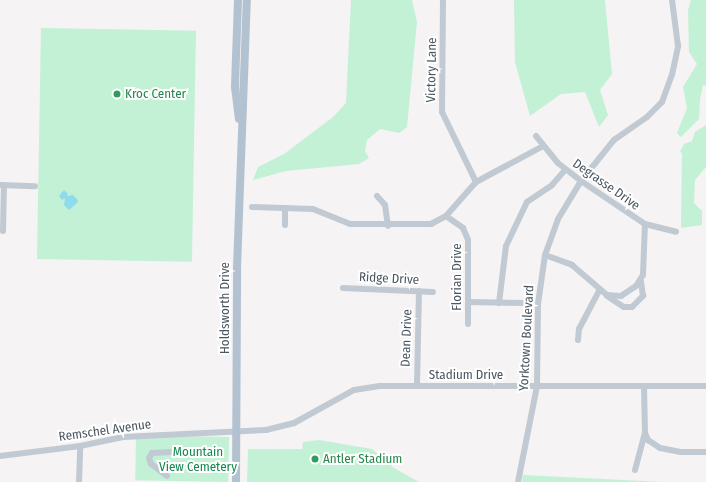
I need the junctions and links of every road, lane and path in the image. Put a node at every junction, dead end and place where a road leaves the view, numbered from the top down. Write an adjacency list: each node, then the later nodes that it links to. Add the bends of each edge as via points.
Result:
1 (238, 0): 5 (main road, Holdsworth Drive, via 235,87)
2 (247, 0): 5 (main road, Holdsworth Drive, via 246,89)
3 (443, 0): 10 (street, Victory Lane, via 442,112)
4 (672, 0): 9 (street, Yorktown Boulevard, via 678,46 672,75 662,102 647,117 614,140)
5 (241, 135): 38 (main road, Holdsworth Drive, via 237,268)
6 (536, 136): 7 (street, Degrasse Drive)
7 (543, 146): 8 (street, Degrasse Drive); 10 (street)
8 (565, 170): 9 (street, Degrasse Drive); 30 (street, via 552,185 527,202 506,246)
9 (581, 181): 17 (street, Degrasse Drive); 22 (street, Yorktown Boulevard, via 558,219)
10 (476, 182): 16 (street)
11 (2, 185): 12 (street); 20 (street)
12 (35, 186)
13 (377, 196): 19 (street, via 385,205)
14 (252, 207): 15 (street)
15 (285, 208): 18 (street); 19 (street, via 313,209 350,224)
16 (446, 216): 19 (street, via 431,224); 29 (street, Florian Drive, via 463,228 468,240)
17 (645, 224): 21 (street, Degrasse Drive); 23 (street, via 644,268)
18 (285, 225)
19 (388, 226)
20 (2, 231)
21 (676, 232)
22 (545, 255): 26 (street, via 572,265); 35 (street, Yorktown Boulevard, via 538,304)
23 (641, 281): 28 (street, via 621,296); 28 (street, via 643,296 632,307 624,307)
24 (343, 288): 25 (street, Ridge Drive)
25 (419, 291): 27 (street, Ridge Drive); 34 (street, Dean Drive)
26 (598, 291): 28 (street); 33 (street, via 579,329)
27 (433, 292)
28 (607, 295)
29 (468, 302): 30 (street); 32 (street, Florian Drive)
30 (499, 303): 31 (street)
31 (524, 303)
32 (468, 324)
33 (578, 340)
34 (417, 386): 35 (street, Stadium Drive); 38 (street, Stadium Drive, via 380,386 354,390 294,423 266,430)
35 (537, 386): 36 (street, Stadium Drive); 48 (street, Yorktown Boulevard)
36 (644, 386): 37 (street, Stadium Drive); 39 (street)
37 (706, 386)
38 (237, 431): 40 (street, Remschel Avenue, via 123,437); 47 (main road, Holdsworth Drive)
39 (644, 433): 42 (street, via 648,440 660,448 681,452); 44 (street)
40 (80, 446): 43 (street, Remschel Avenue); 46 (street)
41 (171, 452): 45 (street, via 152,453 148,458 151,464)
42 (706, 452)
43 (0, 456)
44 (635, 470)
45 (167, 476)
46 (79, 482)
47 (236, 482)
48 (518, 482)

